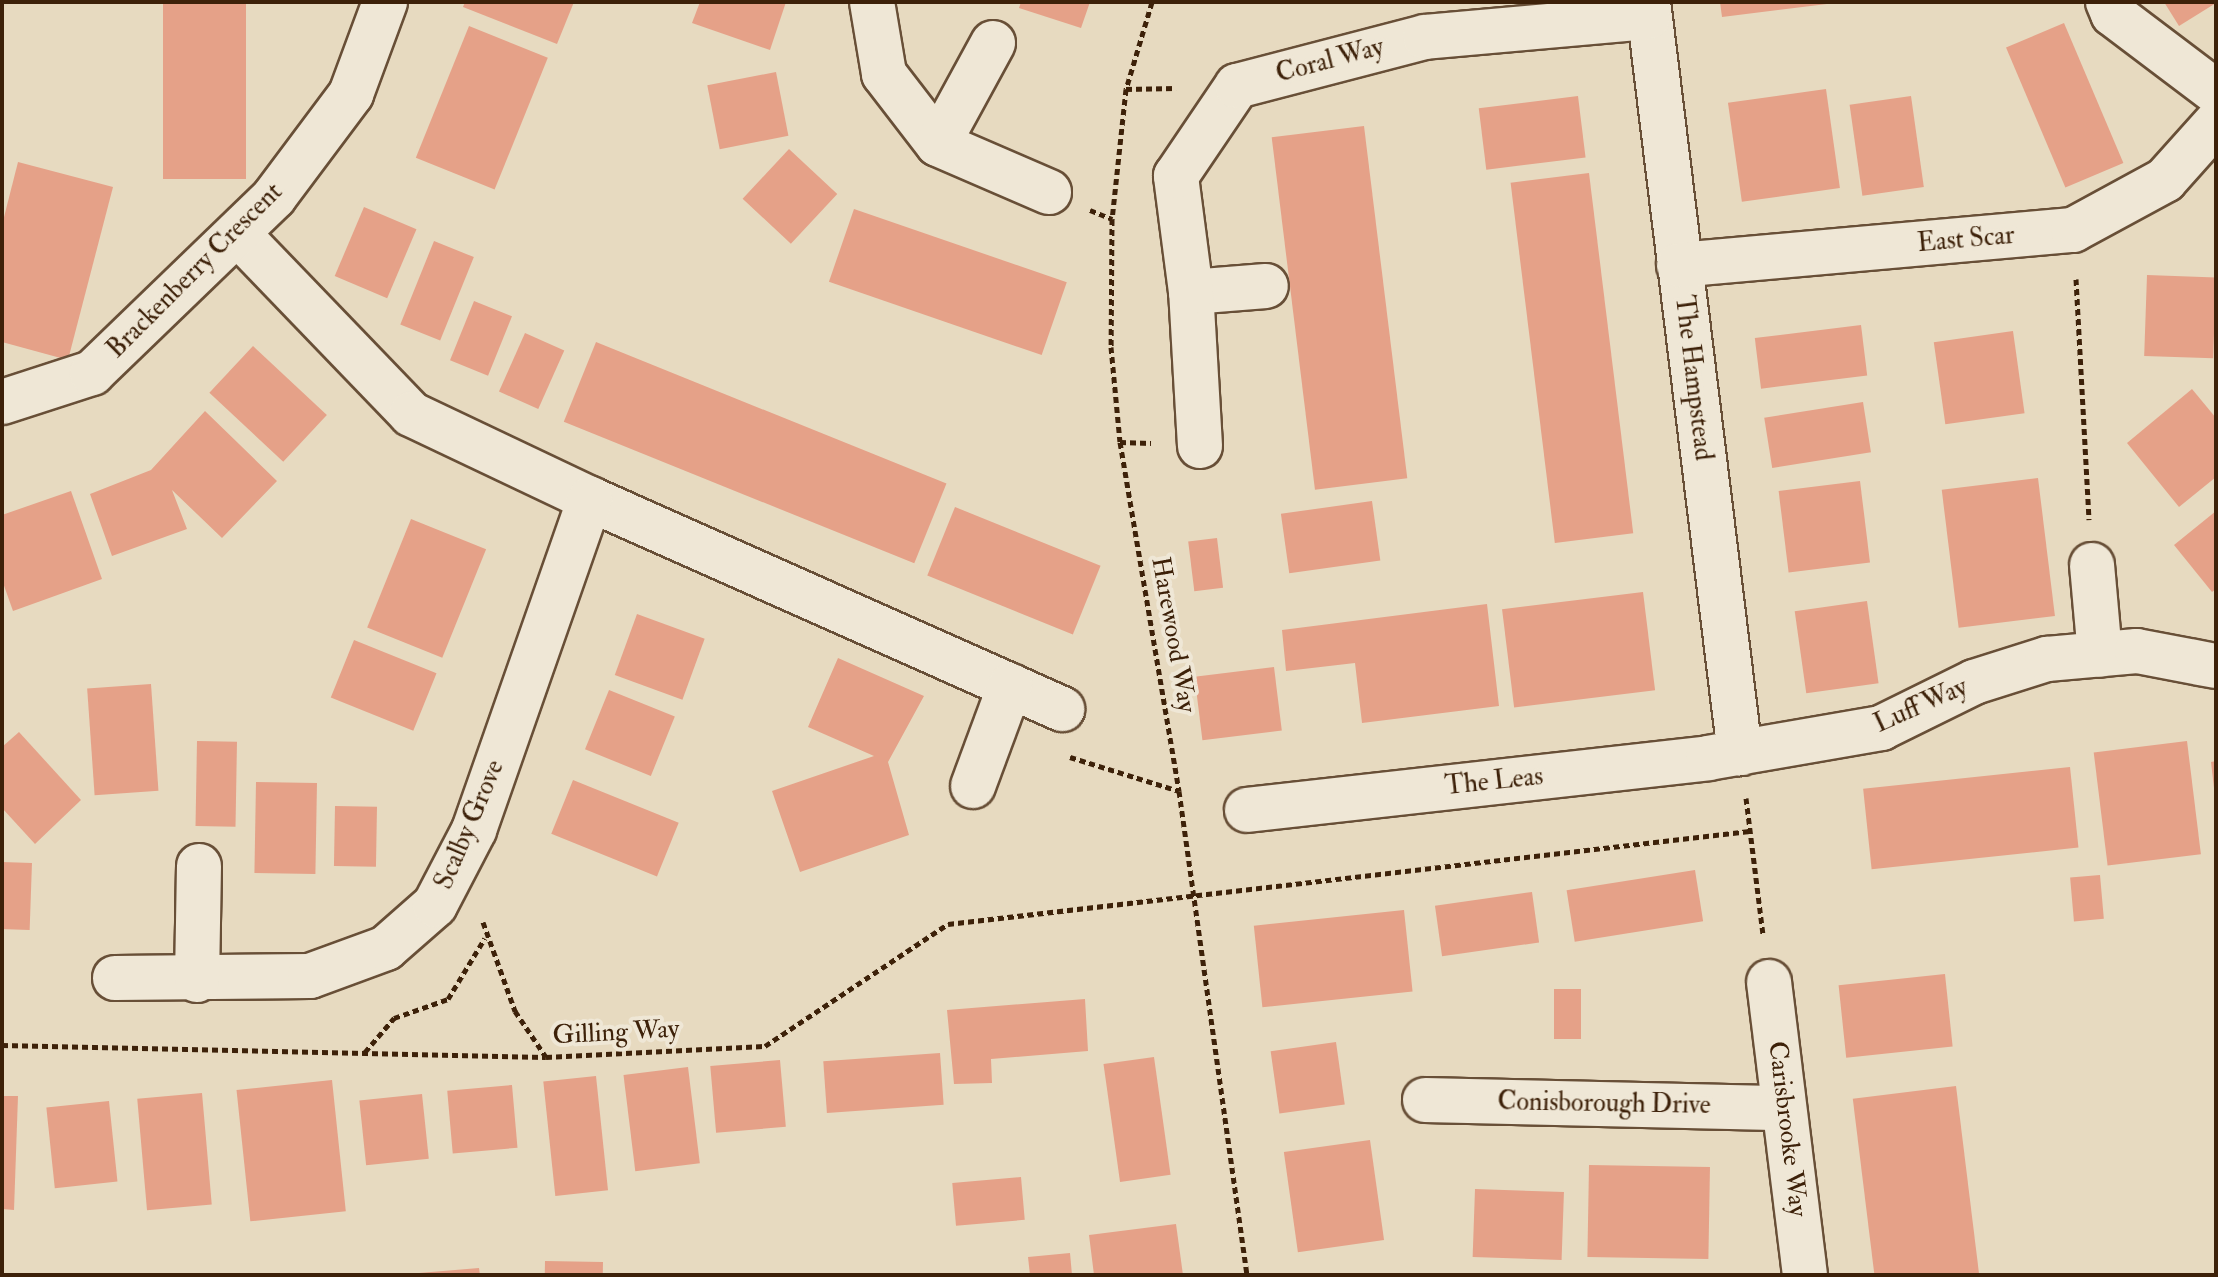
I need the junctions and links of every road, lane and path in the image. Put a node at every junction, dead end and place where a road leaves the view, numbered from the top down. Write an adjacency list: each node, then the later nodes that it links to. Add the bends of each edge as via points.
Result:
1 (385, 2): 12 (street, Brackenberry Crescent, via 351,94 274,197)
2 (872, 2): 9 (street, via 884,74)
3 (1152, 2): 26 (path, Harewood Way, via 1126,89 1112,219 1111,347 1120,442)
4 (2108, 2): 7 (street, via 2113,14)
5 (1648, 10): 13 (street, The Hampstead); 15 (street, Coral Way, via 1425,37 1237,86 1176,176)
6 (993, 43): 9 (street)
7 (2216, 92)
8 (2216, 123): 11 (street, East Scar, via 2165,180)
9 (938, 144): 10 (street)
10 (1049, 192)
11 (2073, 230): 13 (street, East Scar); 19 (path)
12 (238, 234): 16 (street, Brackenberry Crescent, via 92,373); 18 (street, via 411,414)
13 (1679, 265): 24 (street, The Hampstead)
14 (1266, 286): 15 (street)
15 (1191, 292): 17 (street, Coral Way)
16 (2, 402)
17 (1200, 446)
18 (590, 499): 22 (street); 34 (street, Scalby Grove, via 474,830 435,905 386,948 310,976)
19 (2092, 565): 20 (street)
20 (2100, 655): 21 (street, Luff Way, via 2137,651); 24 (street, Luff Way, via 2047,659 1974,682 1881,728)
21 (2216, 666)
22 (1010, 686): 23 (street); 25 (street)
23 (1062, 709): 26 (path, via 1071,759)
24 (1740, 753): 27 (street, The Leas); 28 (path)
25 (973, 786)
26 (1179, 791): 30 (path, Harewood Way)
27 (1247, 810)
28 (1750, 831): 30 (path, Gilling Way); 35 (path)
29 (199, 866): 34 (street)
30 (1192, 894): 38 (path, Gilling Way, via 948,924 765,1046); 41 (path, Harewood Way)
31 (482, 907): 32 (path)
32 (485, 938): 37 (path, via 448,999 394,1018); 38 (path, via 515,1011)
33 (115, 978): 34 (street, Scalby Grove)
34 (197, 980)
35 (1769, 982): 40 (street, Carisbrooke Way)
36 (2, 1045): 37 (path, Gilling Way)
37 (364, 1053): 38 (path, Gilling Way)
38 (546, 1057)
39 (1425, 1100): 40 (street, Conisborough Drive)
40 (1784, 1108): 42 (street, Carisbrooke Way)
41 (1247, 1275)
42 (1805, 1275)

